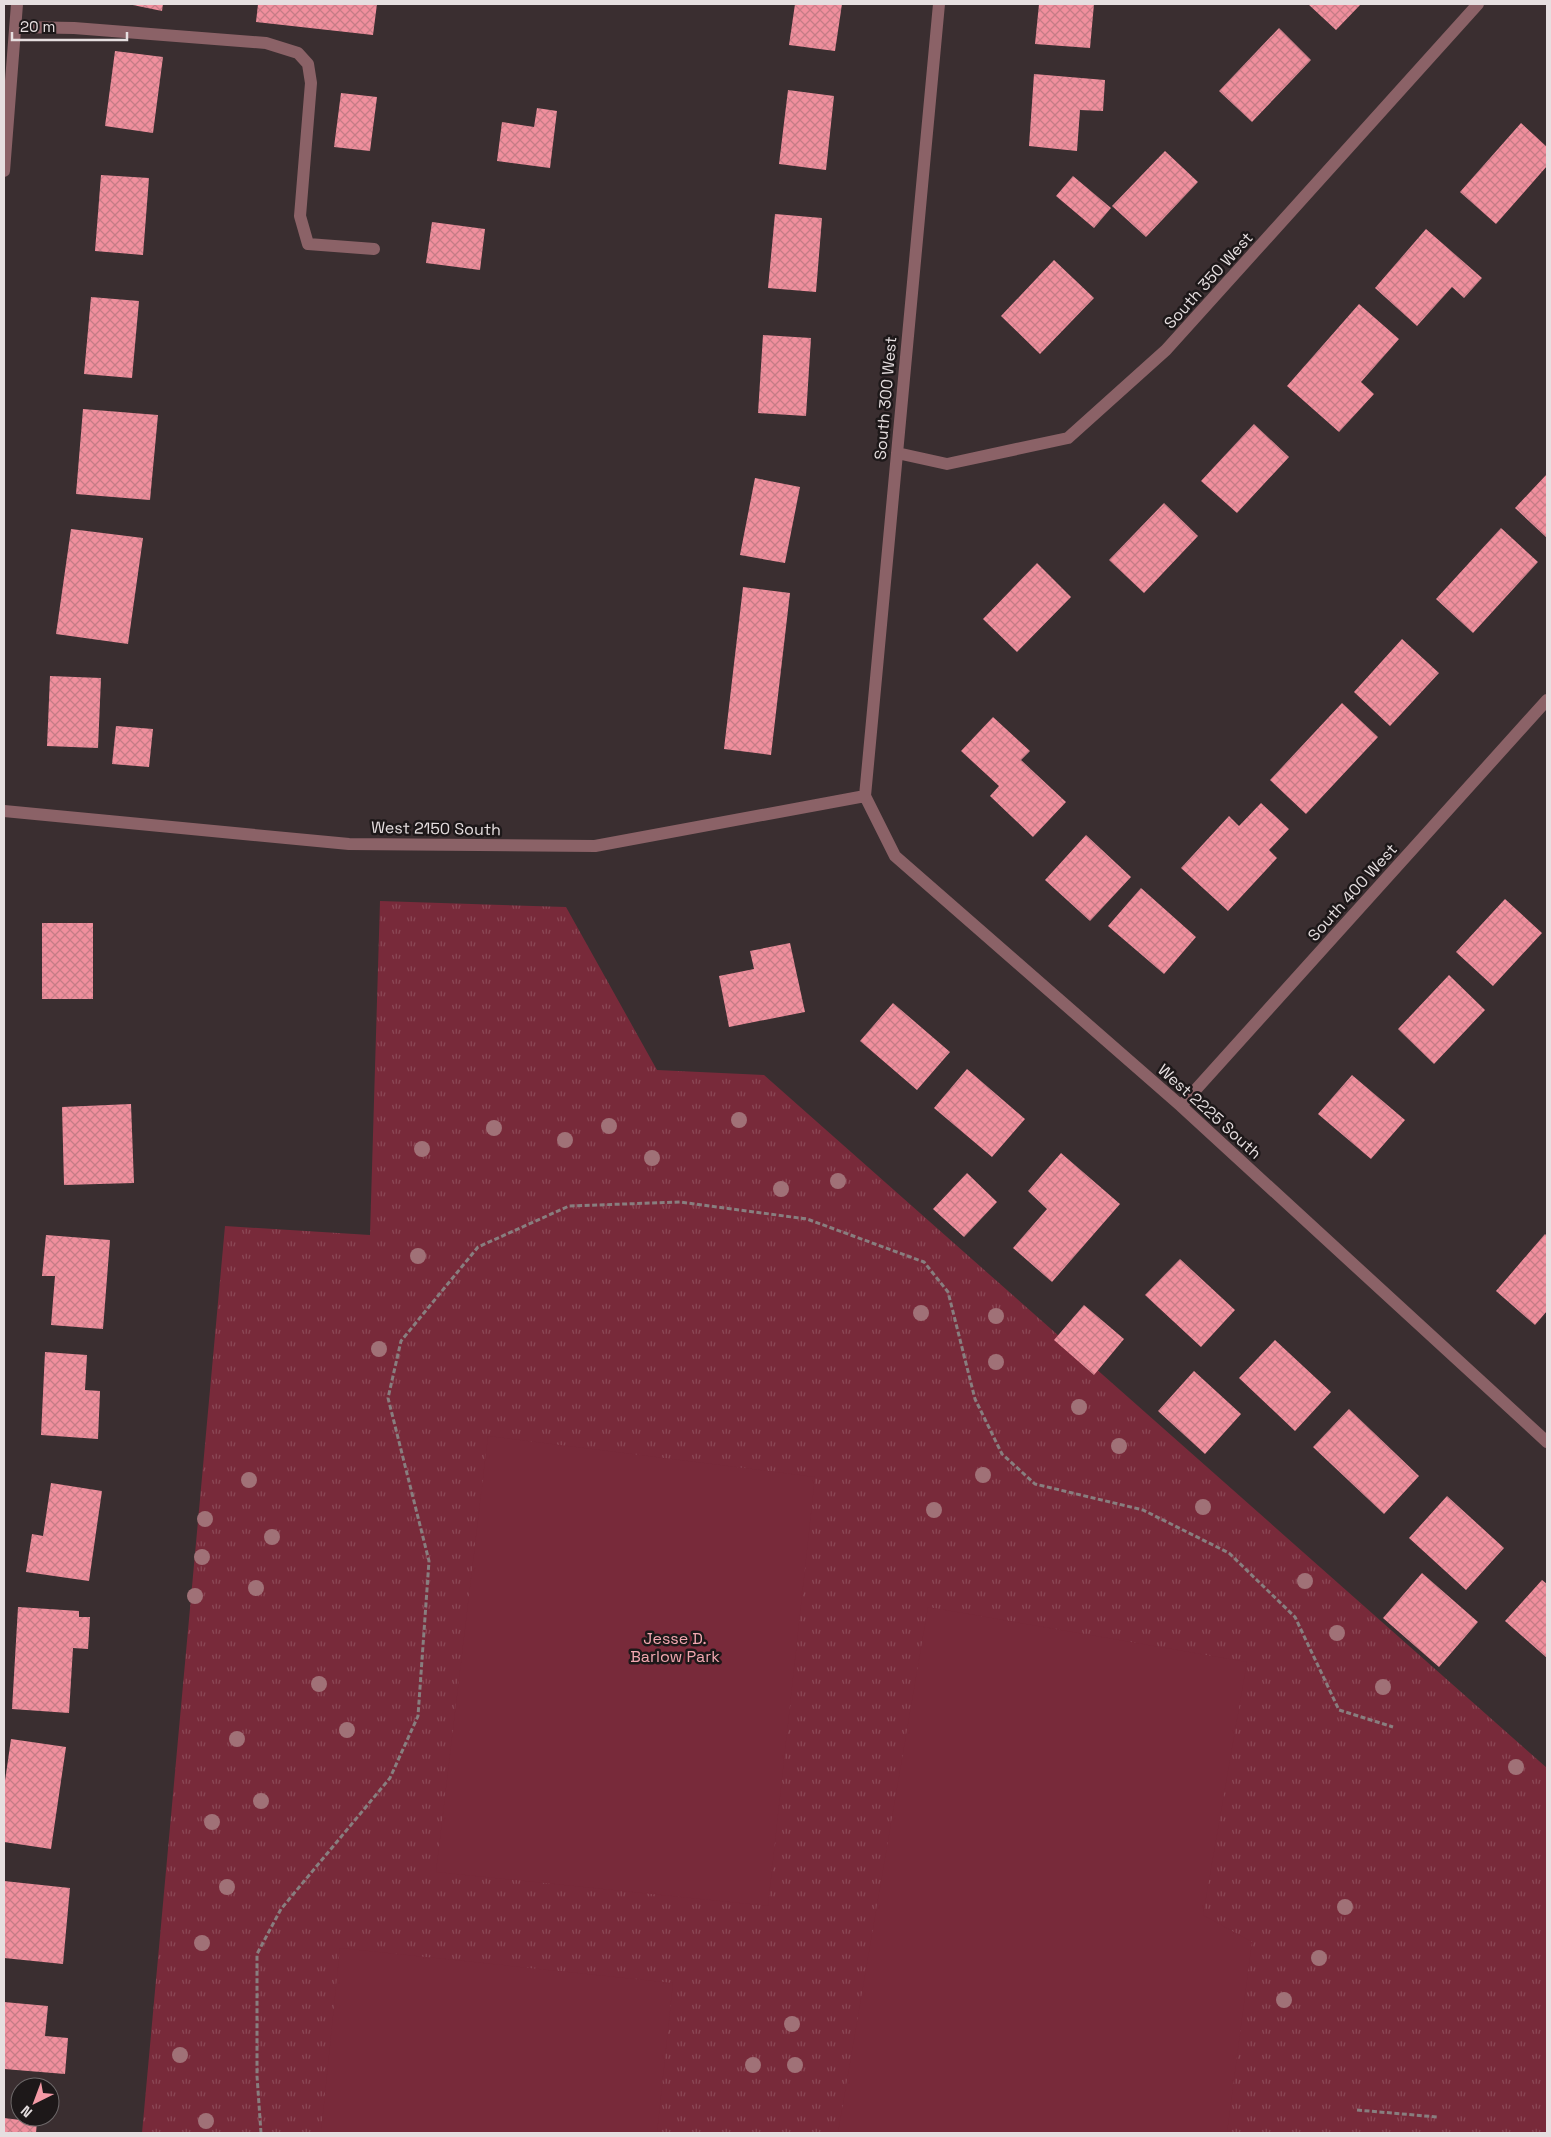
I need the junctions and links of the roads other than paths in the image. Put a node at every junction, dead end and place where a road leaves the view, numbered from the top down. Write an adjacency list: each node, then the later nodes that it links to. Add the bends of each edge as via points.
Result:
1 (18, 4): 4 (street)
2 (939, 4): 7 (street, South 300 West)
3 (1478, 4): 7 (street, South 350 West, via 1166,350 1068,438 947,464)
4 (16, 27): 5 (street); 6 (street, via 74,28 266,43 298,53 308,64 311,83 300,216 308,244)
5 (4, 171)
6 (374, 249)
7 (896, 453): 9 (street, South 300 West)
8 (1547, 700): 11 (street, South 400 West)
9 (865, 796): 10 (street, West 2150 South, via 595,846 349,844); 11 (street, West 2225 South, via 895,856)
10 (4, 811)
11 (1181, 1106): 12 (street, West 2225 South)
12 (1547, 1442)

